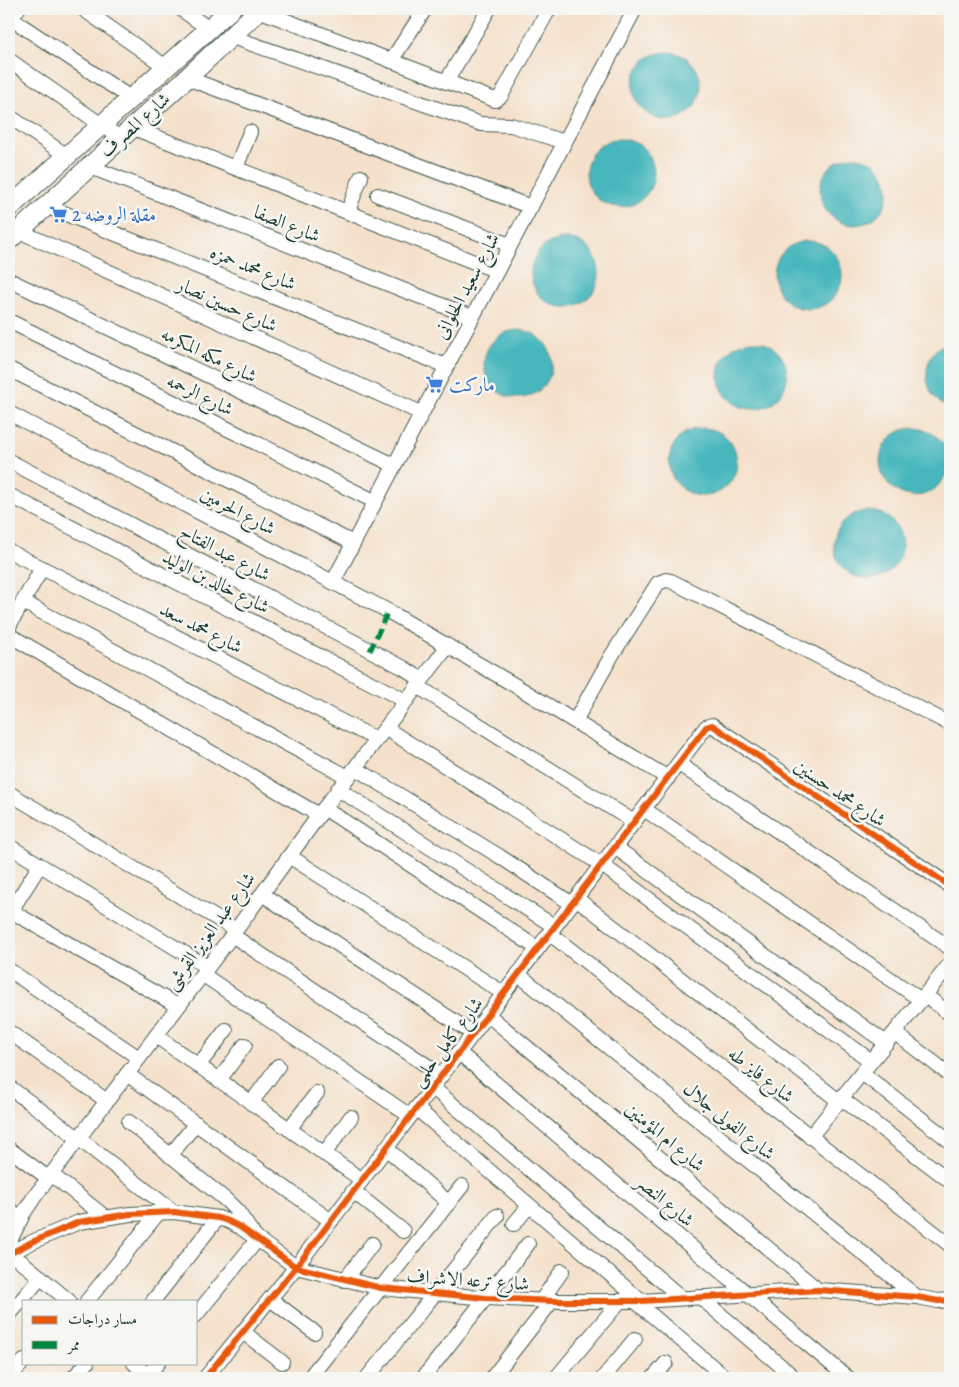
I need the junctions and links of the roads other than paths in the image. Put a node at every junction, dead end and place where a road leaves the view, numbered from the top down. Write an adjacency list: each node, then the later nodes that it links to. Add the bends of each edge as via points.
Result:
1 (83, 9): 14 (street)
2 (181, 9): 10 (street)
3 (231, 9): 10 (street, شارع المصرف)
4 (425, 9): 13 (street)
5 (489, 9): 16 (street)
6 (549, 9): 16 (street, via 499,99)
7 (635, 9): 22 (street, شارع سعيد الحلوانى)
8 (259, 10): 11 (street, شارع المصرف); 13 (street)
9 (14, 12): 17 (street)
10 (208, 29): 14 (street, شارع المصرف)
11 (232, 37): 15 (street, شارع المصرف); 22 (street, via 481,124 511,125)
12 (9, 60): 19 (street)
13 (392, 61): 16 (street)
14 (166, 67): 17 (street, شارع المصرف)
15 (187, 78): 21 (street, شارع المصرف); 30 (street)
16 (446, 82)
17 (132, 99): 19 (street, شارع المصرف)
18 (9, 116): 23 (street)
19 (102, 125): 21 (street); 23 (street, شارع المصرف)
20 (250, 132): 25 (street)
21 (126, 133): 24 (street, شارع المصرف); 25 (street)
22 (564, 142): 30 (street, شارع سعيد الحلوانى)
23 (67, 156): 28 (street, شارع المصرف)
24 (88, 166): 29 (street, شارع المصرف); 36 (street, شارع الصفا)
25 (236, 168): 31 (street)
26 (361, 177): 31 (street)
27 (378, 194): 33 (street)
28 (10, 205)
29 (46, 206): 32 (street, شارع المصرف); 38 (street, شارع محمد حمزه)
30 (531, 207): 33 (street, شارع سعيد الحلوانى)
31 (348, 212): 34 (street)
32 (14, 235): 41 (street, شارع حسين نصار)
33 (510, 245): 34 (street, شارع سعيد الحلوانى)
34 (497, 271): 36 (street, شارع سعيد الحلوانى)
35 (9, 280): 43 (street, شارع مكه المكرمه)
36 (472, 317): 38 (street, شارع سعيد الحلوانى)
37 (9, 322): 45 (street, شارع الرحمه)
38 (446, 366): 41 (street, شارع سعيد الحلوانى)
39 (9, 369): 46 (street)
40 (9, 413): 49 (street, شارع الحرمين)
41 (421, 413): 43 (street, شارع سعيد الحلوانى)
42 (9, 461): 54 (street, شارع عبد الفتاح, via 389,660)
43 (394, 465): 45 (street, شارع سعيد الحلوانى)
44 (9, 495): 55 (street, شارع خالد بن الوليد)
45 (374, 501): 46 (street, شارع سعيد الحلوانى)
46 (353, 543): 49 (street, شارع سعيد الحلوانى)
47 (9, 551): 48 (street, شارع محمد سعد)
48 (42, 568): 50 (street); 59 (street, شارع محمد سعد)
49 (332, 582): 53 (street, شارع الحرمين)
50 (23, 602): 51 (street); 61 (street)
51 (9, 626)
52 (9, 634): 66 (street)
53 (448, 646): 54 (street, شارع عبد العزيز القرشى); 56 (street, شارع الحرمين)
54 (420, 683): 55 (street, شارع عبد العزيز القرشى); 67 (street, شارع عبد الفتاح)
55 (406, 701): 59 (street, شارع عبد العزيز القرشى)
56 (576, 721): 57 (street, via 612,655 658,583 666,580); 62 (street, شارع الحرمين)
57 (950, 724)
58 (712, 726): 60 (street, شارع كامل حلمى, via 704,729); 73 (street, شارع محمد حسنين)
59 (381, 734): 61 (street, شارع عبد العزيز القرشى); 72 (street, شارع محمد سعد)
60 (679, 764): 62 (street, شارع كامل حلمى); 80 (street)
61 (351, 772): 63 (street, شارع عبد العزيز القرشى); 76 (street)
62 (668, 778): 65 (street, شارع كامل حلمى)
63 (338, 789): 66 (street, شارع عبد العزيز القرشى); 77 (street, شارع فايز طه)
64 (9, 793): 78 (street)
65 (644, 809): 67 (street, شارع كامل حلمى); 87 (street)
66 (322, 811): 70 (street, شارع عبد العزيز القرشى); 79 (street)
67 (634, 822): 69 (street, شارع كامل حلمى)
68 (9, 846): 71 (street)
69 (615, 847): 72 (street, شارع كامل حلمى); 95 (street)
70 (289, 856): 74 (street, شارع عبد العزيز القرشى); 86 (street)
71 (40, 864): 75 (street); 83 (street)
72 (602, 865): 76 (street, شارع كامل حلمى); 99 (street, شارع محمد سعد)
73 (950, 886)
74 (262, 894): 78 (street, شارع عبد العزيز القرشى); 93 (street)
75 (14, 901): 88 (street, via 19,916)
76 (574, 901): 77 (street, شارع كامل حلمى); 111 (street)
77 (552, 929): 79 (street, شارع كامل حلمى); 118 (street, شارع فايز طه)
78 (234, 932): 83 (street, شارع عبد العزيز القرشى); 104 (street)
79 (537, 948): 84 (street, شارع كامل حلمى)
80 (950, 948)
81 (950, 964): 85 (street)
82 (9, 970): 98 (street)
83 (205, 971): 88 (street, شارع عبد العزيز القرشى); 113 (street)
84 (518, 974): 86 (street, شارع كامل حلمى); 156 (street, شارع الفولى جلال)
85 (946, 978): 87 (street)
86 (503, 993): 89 (street, شارع كامل حلمى)
87 (923, 998): 90 (street); 95 (street)
88 (178, 1006): 94 (street, شارع عبد العزيز القرشى)
89 (487, 1014): 93 (street, شارع كامل حلمى); 152 (street, شارع ام المؤمنين)
90 (950, 1014)
91 (226, 1030): 100 (street)
92 (9, 1032): 110 (street)
93 (472, 1034): 97 (street, شارع كامل حلمى)
94 (156, 1036): 98 (street, شارع عبد العزيز القرشى); 100 (street)
95 (890, 1038): 99 (street); 105 (street)
96 (245, 1045): 106 (street)
97 (458, 1052): 104 (street, شارع كامل حلمى); 154 (street, شارع النصر)
98 (139, 1058): 103 (street, شارع عبد العزيز القرشى)
99 (871, 1061): 102 (street)
100 (198, 1066): 106 (street)
101 (278, 1066): 112 (street)
102 (862, 1073): 111 (street); 120 (street)
103 (127, 1074): 110 (street, شارع عبد العزيز القرشى); 116 (street)
104 (441, 1075): 108 (street, شارع كامل حلمى)
105 (950, 1075)
106 (219, 1080): 112 (street)
107 (9, 1087): 119 (street)
108 (432, 1087): 113 (street, شارع كامل حلمى); 158 (street)
109 (317, 1093): 117 (street)
110 (107, 1100): 119 (street, شارع عبد العزيز القرشى)
111 (840, 1100): 118 (street); 126 (street)
112 (251, 1103): 117 (street)
113 (413, 1112): 121 (street, شارع كامل حلمى); 130 (street)
114 (351, 1117): 123 (street)
115 (129, 1122): 124 (street)
116 (196, 1123): 124 (street); 138 (street)
117 (290, 1129): 123 (street)
118 (810, 1137): 145 (street, شارع فايز طه)
119 (78, 1138): 125 (street, شارع عبد العزيز القرشى); 133 (street)
120 (950, 1141)
121 (386, 1148): 127 (street, شارع كامل حلمى); 129 (street)
122 (9, 1149): 125 (street)
123 (324, 1154): 127 (street)
124 (170, 1156): 141 (street, via 226,1200)
125 (49, 1176): 135 (street); 136 (street, شارع عبد العزيز القرشى)
126 (950, 1181)
127 (358, 1186): 138 (street, شارع كامل حلمى); 140 (street)
128 (462, 1186): 129 (street)
129 (449, 1203): 151 (street)
130 (529, 1206): 139 (street); 166 (street)
131 (9, 1209): 136 (street)
132 (159, 1212): 133 (street, شارع ترعه الاشراف); 135 (street, شارع ترعه الاشراف); 161 (street)
133 (174, 1212): 137 (street, شارع ترعه الاشراف)
134 (497, 1216): 153 (street)
135 (105, 1217): 146 (street, شارع ترعه الاشراف, via 55,1231)
136 (20, 1218): 142 (street, شارع عبد العزيز القرشى)
137 (218, 1218): 141 (street, شارع ترعه الاشراف, via 234,1224); 162 (street)
138 (331, 1221): 147 (street, شارع كامل حلمى)
139 (514, 1224)
140 (404, 1231)
141 (257, 1240): 147 (street, شارع ترعه الاشراف); 168 (street)
142 (9, 1243)
143 (372, 1244): 150 (street)
144 (528, 1244): 157 (street)
145 (950, 1245)
146 (9, 1254): 149 (street)
147 (296, 1267): 150 (street, شارع ترعه الاشراف); 159 (street, شارع كامل حلمى)
148 (562, 1271): 164 (street)
149 (41, 1277): 160 (street); 169 (street)
150 (345, 1280): 151 (street, شارع ترعه الاشراف)
151 (381, 1288): 153 (street, شارع ترعه الاشراف); 183 (street)
152 (818, 1290): 154 (street, شارع ترعه الاشراف); 156 (street, شارع ترعه الاشراف)
153 (436, 1294): 157 (street, شارع ترعه الاشراف); 184 (street)
154 (748, 1294): 155 (street, شارع ترعه الاشراف); 192 (street, شارع النصر)
155 (700, 1297): 158 (street, شارع ترعه الاشراف); 191 (street)
156 (917, 1297): 163 (street, شارع ترعه الاشراف)
157 (486, 1298): 164 (street, شارع ترعه الاشراف); 185 (street)
158 (682, 1298): 166 (street, شارع ترعه الاشراف)
159 (270, 1299): 170 (street, شارع كامل حلمى); 171 (street)
160 (68, 1300)
161 (88, 1300)
162 (154, 1300)
163 (944, 1300): 167 (street)
164 (547, 1301): 165 (street, شارع ترعه الاشراف); 186 (street)
165 (620, 1301): 166 (street, شارع ترعه الاشراف); 187 (street)
166 (638, 1301): 190 (street)
167 (950, 1310)
168 (198, 1313)
169 (9, 1315)
170 (243, 1332): 173 (street); 179 (street, شارع كامل حلمى)
171 (314, 1332)
172 (635, 1339): 188 (street)
173 (282, 1362)
174 (22, 1363): 180 (street)
175 (86, 1364): 181 (street)
176 (135, 1364): 182 (street)
177 (157, 1364): 182 (street)
178 (666, 1364): 189 (street)
179 (214, 1375)
180 (9, 1378)
181 (73, 1378)
182 (147, 1378)
183 (309, 1378)
184 (367, 1378)
185 (423, 1378)
186 (492, 1378)
187 (556, 1378)
188 (603, 1378)
189 (653, 1378)
190 (726, 1378)
191 (795, 1378)
192 (848, 1378)

